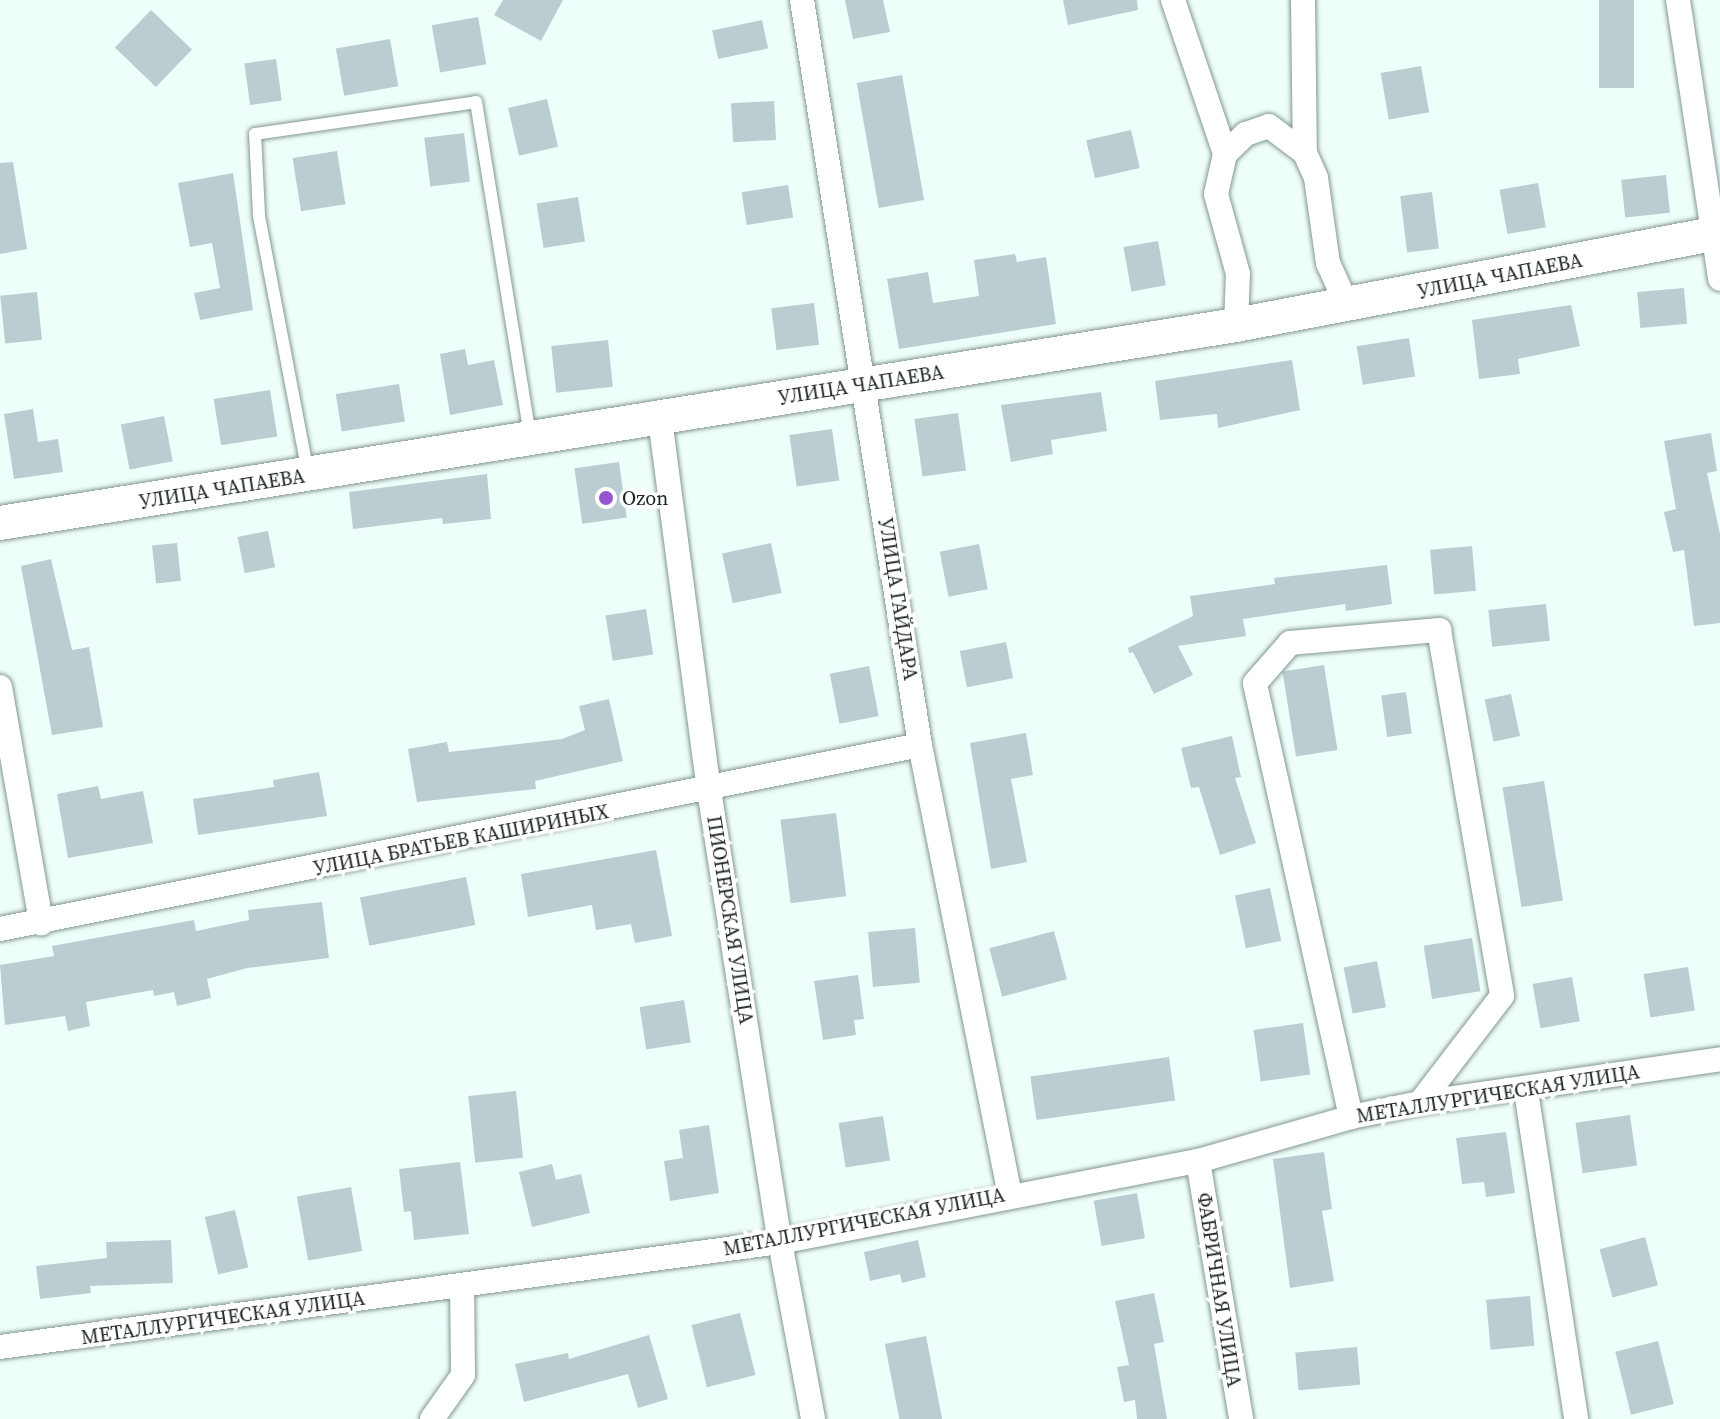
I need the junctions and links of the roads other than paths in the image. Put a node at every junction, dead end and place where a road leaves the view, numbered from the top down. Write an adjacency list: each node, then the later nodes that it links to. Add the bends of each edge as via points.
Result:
1 (802, 0): 11 (street, УЛИЦА ГАЙДАРА)
2 (1173, 0): 6 (street)
3 (1303, 0): 5 (street)
4 (1678, 0): 7 (street)
5 (1305, 153): 6 (street, via 1269,126 1246,134); 9 (street, via 1316,178 1328,263)
6 (1225, 154): 10 (street, via 1216,194 1238,274)
7 (1717, 234): 8 (street); 9 (street, УЛИЦА ЧАПАЕВА)
8 (1720, 279)
9 (1347, 305): 10 (street, УЛИЦА ЧАПАЕВА)
10 (1236, 325): 11 (street, УЛИЦА ЧАПАЕВА)
11 (865, 384): 12 (street, УЛИЦА ЧАПАЕВА); 17 (street, УЛИЦА ГАЙДАРА)
12 (660, 419): 13 (street, УЛИЦА ЧАПАЕВА); 18 (street, ПИОНЕРСКАЯ УЛИЦА)
13 (530, 439): 14 (street, УЛИЦА ЧАПАЕВА); 14 (lane, via 476,102 255,134 259,215)
14 (309, 476): 15 (street, УЛИЦА ЧАПАЕВА)
15 (0, 523)
16 (0, 687): 19 (street)
17 (920, 745): 18 (street, УЛИЦА БРАТЬЕВ КАШИРИНЫХ); 26 (street, УЛИЦА ГАЙДАРА)
18 (709, 790): 19 (street, УЛИЦА БРАТЬЕВ КАШИРИНЫХ); 27 (street, ПИОНЕРСКАЯ УЛИЦА)
19 (41, 923): 20 (street, УЛИЦА БРАТЬЕВ КАШИРИНЫХ)
20 (0, 929)
21 (1720, 1059): 22 (street, МЕТАЛЛУРГИЧЕСКАЯ УЛИЦА)
22 (1526, 1091): 23 (street, МЕТАЛЛУРГИЧЕСКАЯ УЛИЦА); 33 (street)
23 (1420, 1103): 24 (street, МЕТАЛЛУРГИЧЕСКАЯ УЛИЦА); 24 (street, via 1502,996 1439,630 1290,643 1255,683)
24 (1351, 1117): 25 (street, МЕТАЛЛУРГИЧЕСКАЯ УЛИЦА)
25 (1198, 1161): 26 (street, МЕТАЛЛУРГИЧЕСКАЯ УЛИЦА); 32 (street, ФАБРИЧНАЯ УЛИЦА)
26 (1010, 1194): 27 (street, МЕТАЛЛУРГИЧЕСКАЯ УЛИЦА)
27 (780, 1242): 28 (street, МЕТАЛЛУРГИЧЕСКАЯ УЛИЦА); 31 (street, ПИОНЕРСКАЯ УЛИЦА)
28 (462, 1286): 29 (street, МЕТАЛЛУРГИЧЕСКАЯ УЛИЦА); 30 (street, via 463,1375)
29 (0, 1347)
30 (432, 1419)
31 (813, 1419)
32 (1241, 1419)
33 (1576, 1419)

